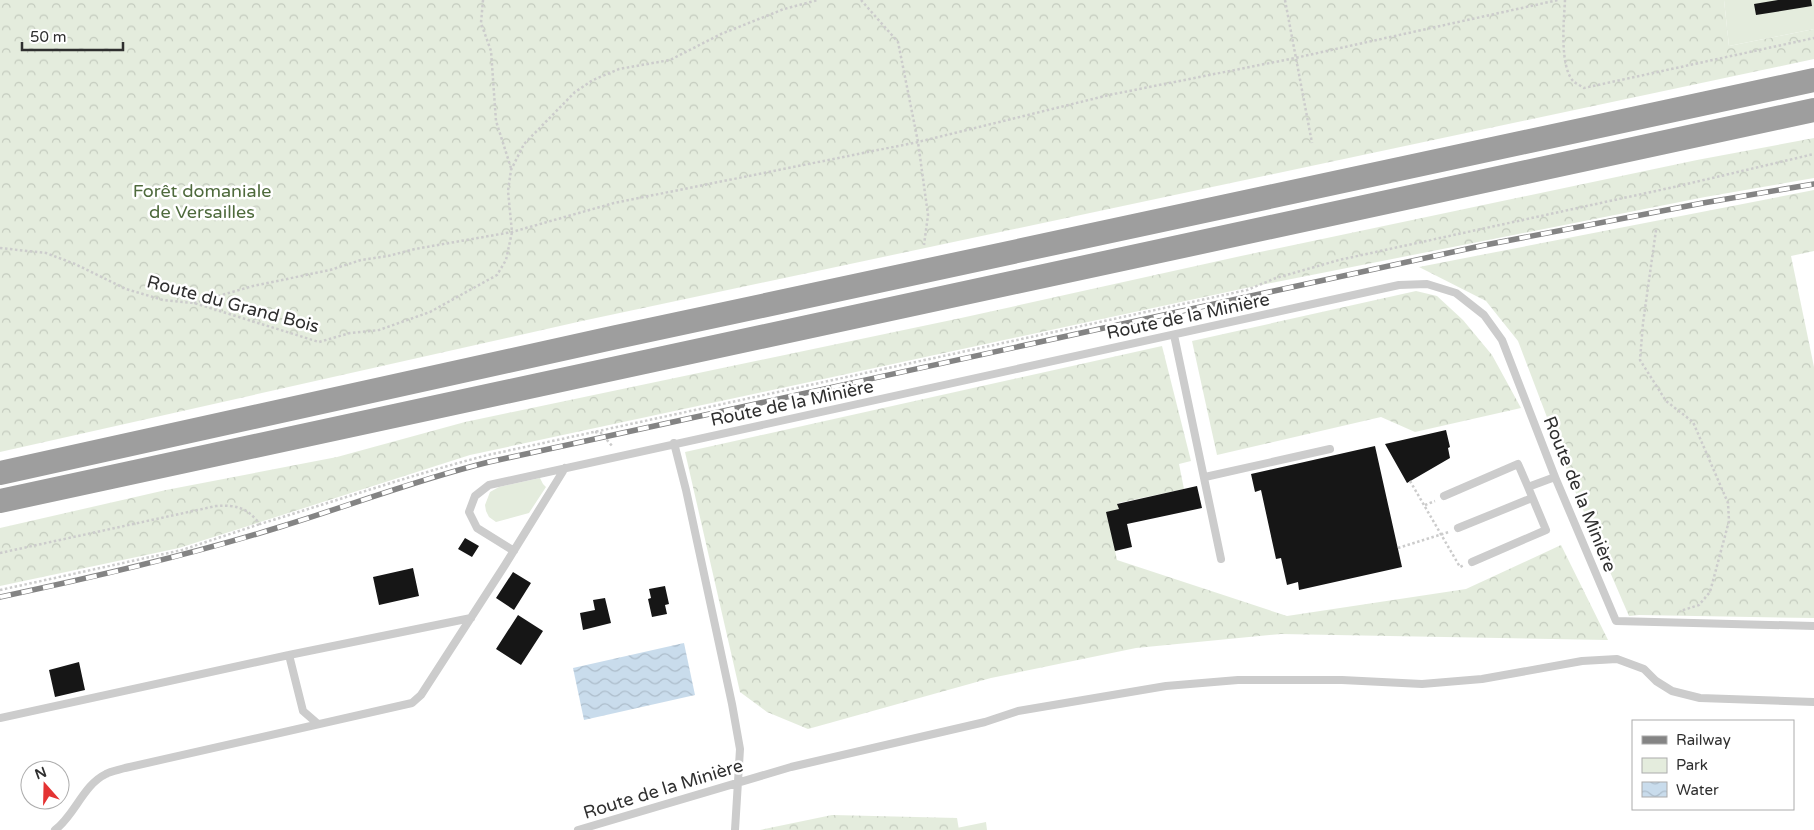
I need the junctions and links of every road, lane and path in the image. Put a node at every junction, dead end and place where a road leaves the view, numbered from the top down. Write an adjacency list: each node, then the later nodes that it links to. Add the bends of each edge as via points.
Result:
1 (483, 0): 14 (path, via 481,23 491,51 496,121)
2 (818, 0): 14 (path, via 784,8 670,60 619,69 593,80 575,92 524,144)
3 (861, 0): 11 (path, via 898,42)
4 (1285, 0): 8 (path)
5 (1558, 0): 8 (path)
6 (1565, 0): 7 (path, via 1564,53 1567,70 1573,81 1584,88)
7 (1814, 38)
8 (1295, 58): 11 (path, via 1109,96); 12 (path)
9 (1814, 80): 26 (highway)
10 (1814, 110): 33 (highway)
11 (918, 142): 16 (path, via 614,203); 17 (path, via 928,215)
12 (1312, 143)
13 (1814, 154): 21 (path, via 1339,260 1247,290)
14 (511, 170): 16 (path, Route du Grand Bois, via 508,191)
15 (1656, 230): 43 (path, via 1640,360 1666,401 1693,422 1728,503 1729,521 1710,592 1699,605)
16 (512, 232): 19 (path, via 361,260); 19 (path, Route du Grand Bois, via 506,260 498,275 430,312 379,330 350,333 319,342)
17 (924, 245)
18 (0, 248): 19 (path, Route du Grand Bois, via 46,254 126,289 163,300)
19 (194, 303)
20 (1174, 335): 22 (lane, Route de la Minière); 27 (lane); 28 (lane, Route de la Minière, via 1399,285 1427,284 1456,293 1484,315 1502,340)
21 (594, 432): 24 (path, via 609,441); 34 (path, via 453,464)
22 (674, 443): 24 (lane, Route de la Minière); 50 (lane, via 732,704 740,748)
23 (1330, 449): 27 (lane)
24 (618, 456): 25 (lane, Route de la Minière)
25 (565, 468): 38 (lane); 38 (lane, Route de la Minière, via 489,485 475,496 469,512 477,528)
26 (0, 473)
27 (1205, 477): 40 (lane)
28 (1555, 477): 30 (lane); 45 (lane, Route de la Minière, via 1616,621)
29 (1410, 481): 36 (path)
30 (1528, 487): 31 (lane, via 1518,464); 32 (lane)
31 (1444, 496)
32 (1532, 498): 35 (lane); 41 (lane, via 1546,530)
33 (0, 501)
34 (260, 524): 39 (path, via 250,512 233,506 216,506); 42 (path, via 182,550)
35 (1458, 528): 36 (path)
36 (1442, 535): 37 (path); 41 (path, via 1460,567)
37 (1398, 548)
38 (514, 551): 44 (lane)
39 (0, 553)
40 (1221, 558)
41 (1472, 562)
42 (0, 590)
43 (1672, 613)
44 (471, 618): 46 (lane); 49 (lane, via 421,695 412,703)
45 (1814, 626)
46 (289, 655): 48 (lane); 49 (lane, via 303,711)
47 (1814, 702): 50 (lane, Route de la Minière, via 1688,696 1672,691 1644,670 1617,659 1582,660 1482,679 1422,684 1238,680 1166,686 1018,711 985,722)
48 (0, 718)
49 (318, 724): 51 (lane, via 105,774 92,784 69,817)
50 (738, 782): 52 (lane, Route de la Minière); 53 (lane)
51 (55, 830)
52 (578, 830)
53 (735, 830)

